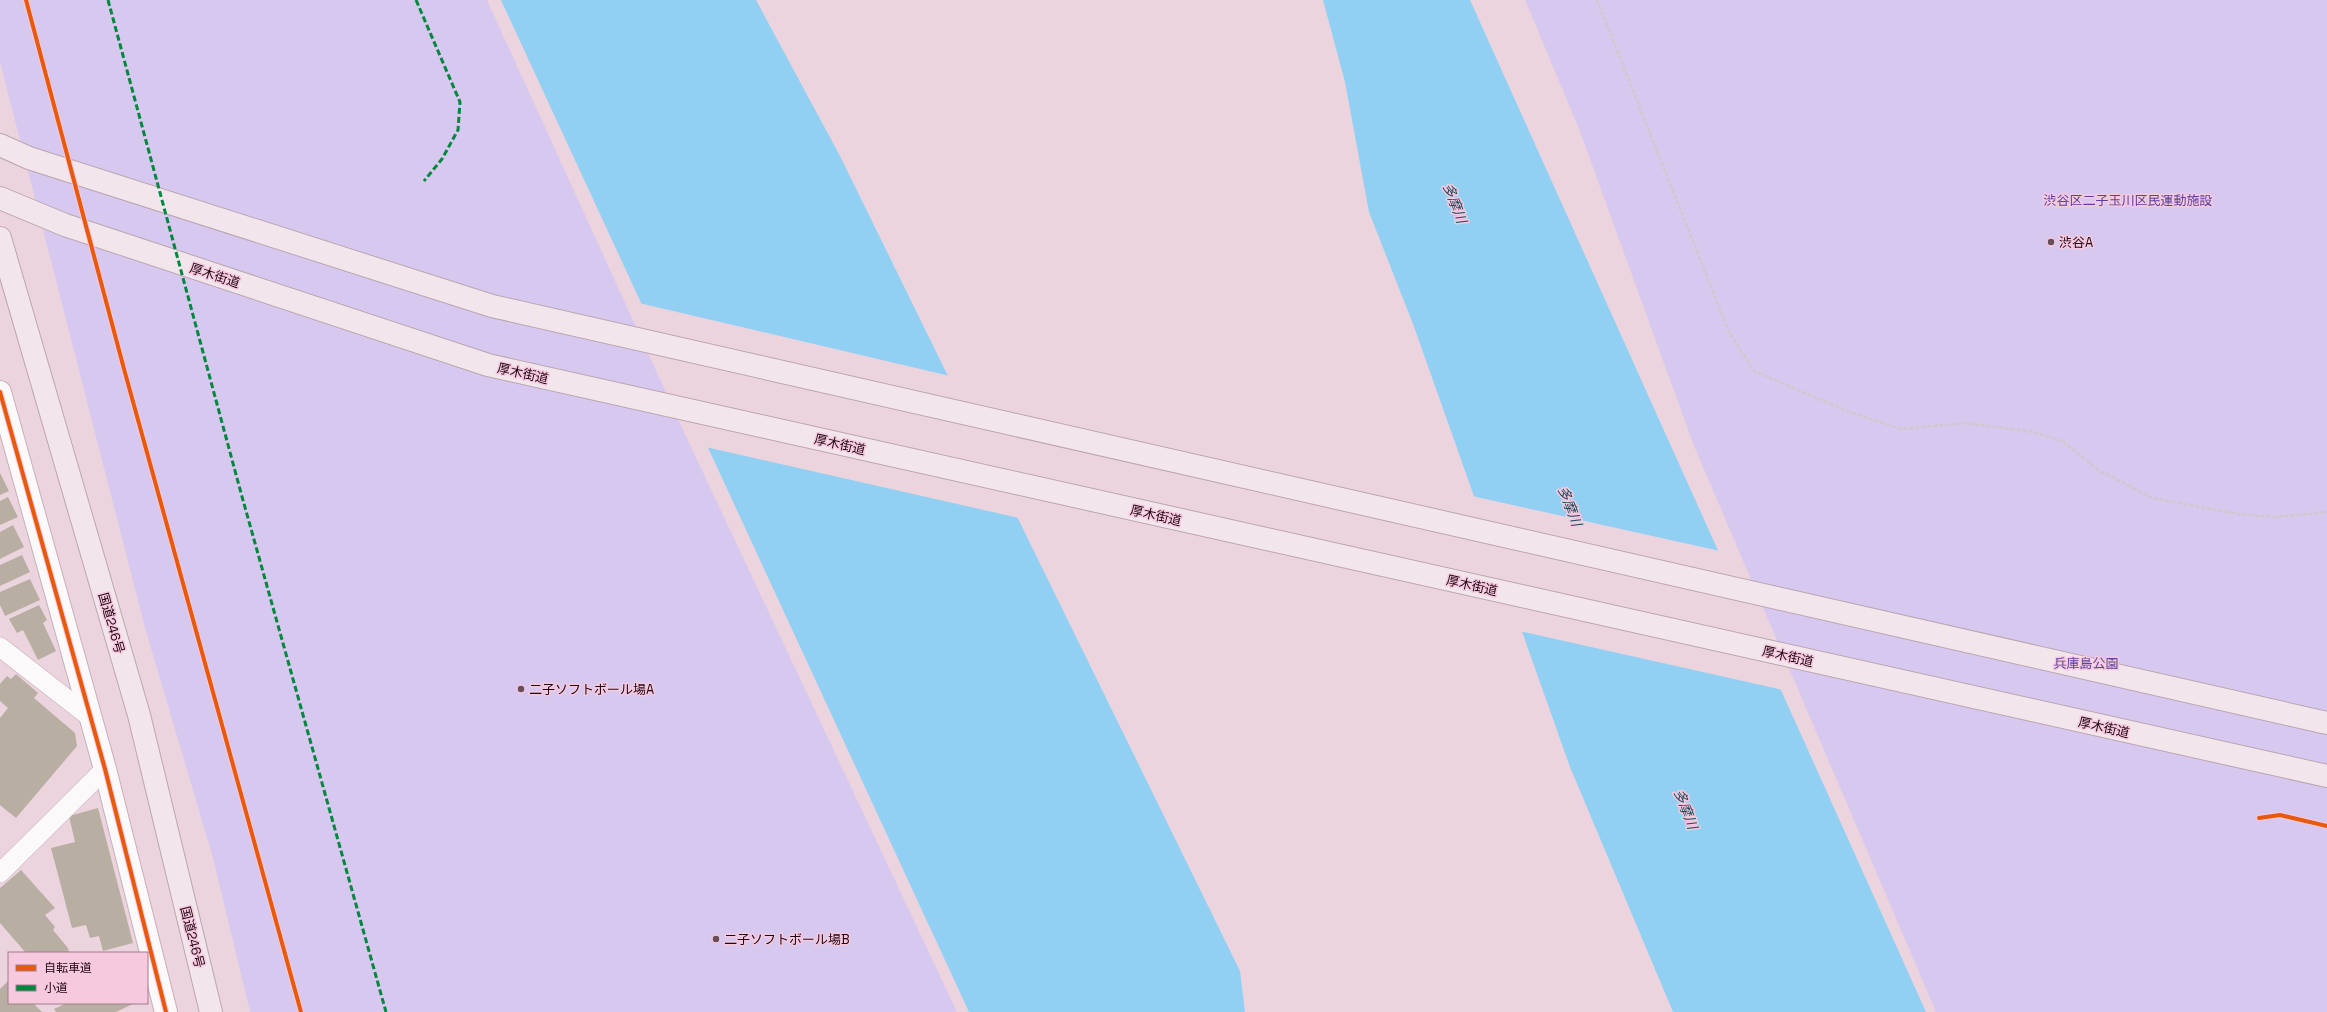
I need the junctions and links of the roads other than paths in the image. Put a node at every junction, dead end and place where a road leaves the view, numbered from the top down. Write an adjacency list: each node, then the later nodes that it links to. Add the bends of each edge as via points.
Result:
1 (0, 145): 8 (highway, via 29,158 492,306)
2 (0, 198): 10 (highway, 厚木街道, via 65,225 488,365)
3 (0, 238): 4 (highway, 国道246号)
4 (3, 259): 13 (highway, 国道246号, via 139,715)
5 (0, 392): 7 (street)
6 (0, 647): 7 (lane)
7 (90, 716): 9 (street)
8 (2327, 723)
9 (105, 769): 11 (lane); 12 (street)
10 (2327, 776)
11 (0, 873)
12 (166, 1012)
13 (211, 1012)

